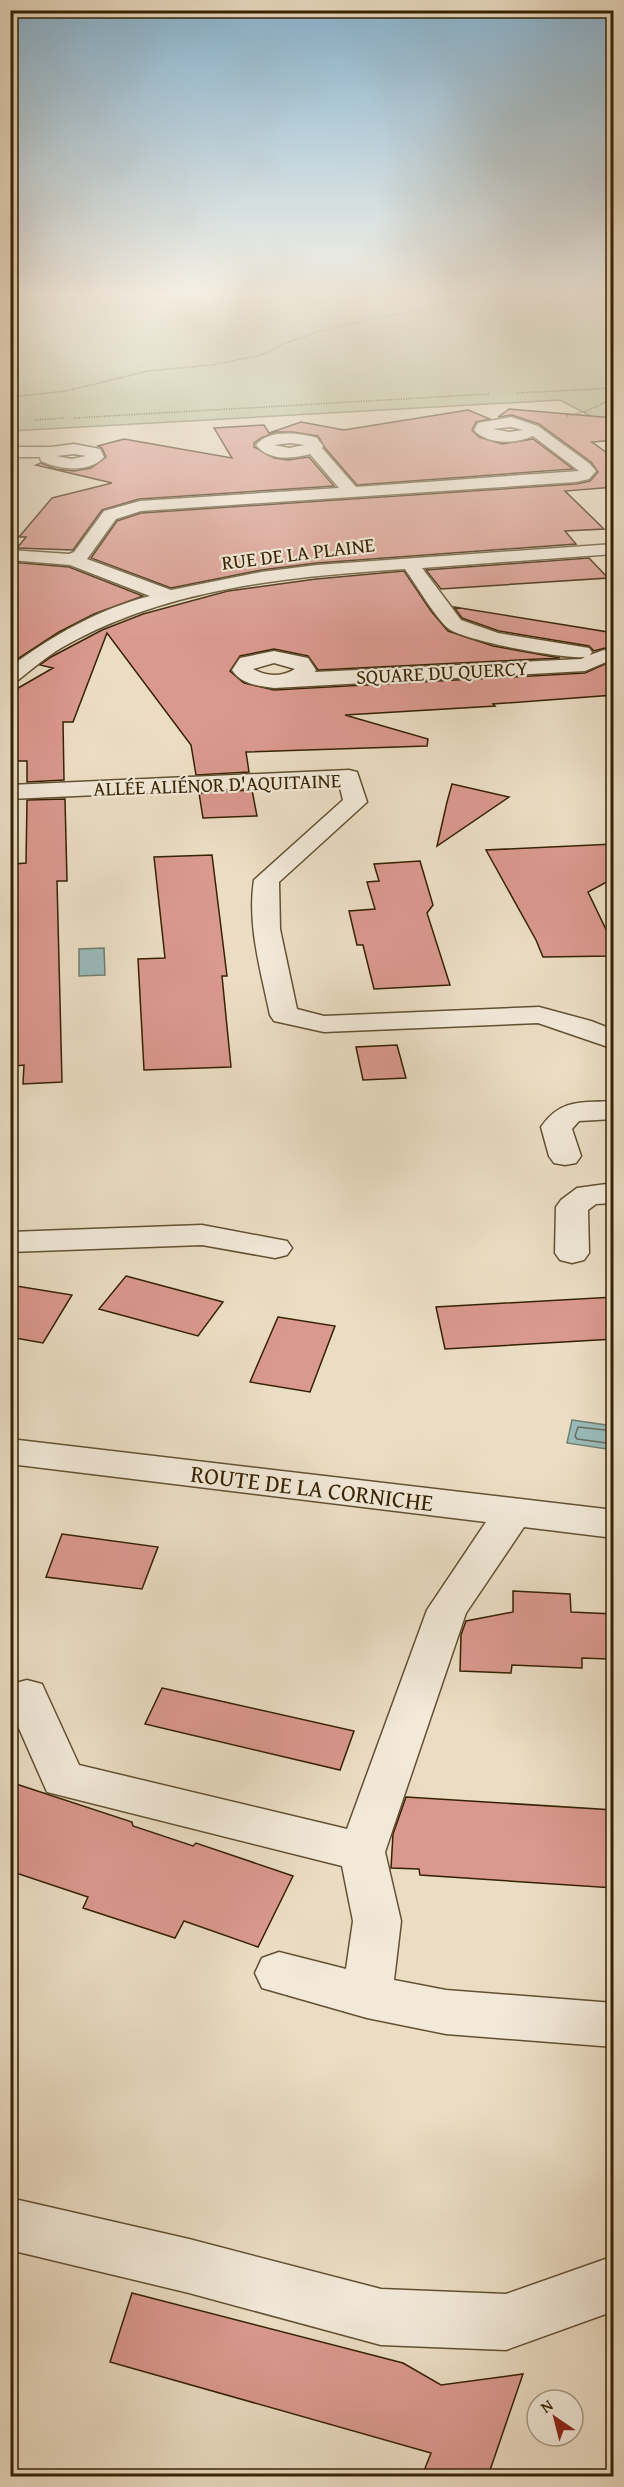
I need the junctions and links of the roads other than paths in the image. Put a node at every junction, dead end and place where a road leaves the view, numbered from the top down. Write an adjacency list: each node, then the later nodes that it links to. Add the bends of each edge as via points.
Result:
1 (530, 428): 5 (street, via 588,471 583,476)
2 (313, 448): 5 (street)
3 (10, 452): 4 (street)
4 (51, 452)
5 (352, 492): 8 (street, via 125,509 110,515 80,556)
6 (614, 549): 9 (street, RUE DE LA PLAINE)
7 (10, 555): 8 (street)
8 (72, 560): 10 (street)
9 (409, 562): 10 (street, RUE DE LA PLAINE, via 244,579); 11 (street, via 454,624 462,629)
10 (170, 597): 12 (street, RUE DE LA PLAINE, via 93,624 48,649)
11 (609, 657): 13 (street, SQUARE DU QUERCY, via 585,665)
12 (10, 677)
13 (279, 680)
14 (10, 792): 15 (street, ALLÉE ALIÉNOR D'AQUITAINE, via 349,777 355,802 267,880 264,892 270,946 284,1015 324,1024 539,1015)
15 (614, 1041)
16 (614, 1110): 17 (street, via 571,1113 556,1127)
17 (565, 1156)
18 (614, 1193): 21 (street, via 588,1195 572,1207)
19 (10, 1242): 20 (street, via 202,1235)
20 (275, 1248)
21 (572, 1253)
22 (10, 1451): 23 (street, ROUTE DE LA CORNICHE)
23 (513, 1513): 24 (street, ROUTE DE LA CORNICHE); 26 (street, via 447,1610)
24 (614, 1524)
25 (27, 1696): 26 (street, via 63,1779)
26 (362, 1852): 28 (street, via 377,1920)
27 (279, 1972): 28 (street)
28 (367, 1996): 29 (street, via 446,2012)
29 (614, 2025)
30 (10, 2224): 31 (street, via 381,2317 506,2322)
31 (614, 2283)

